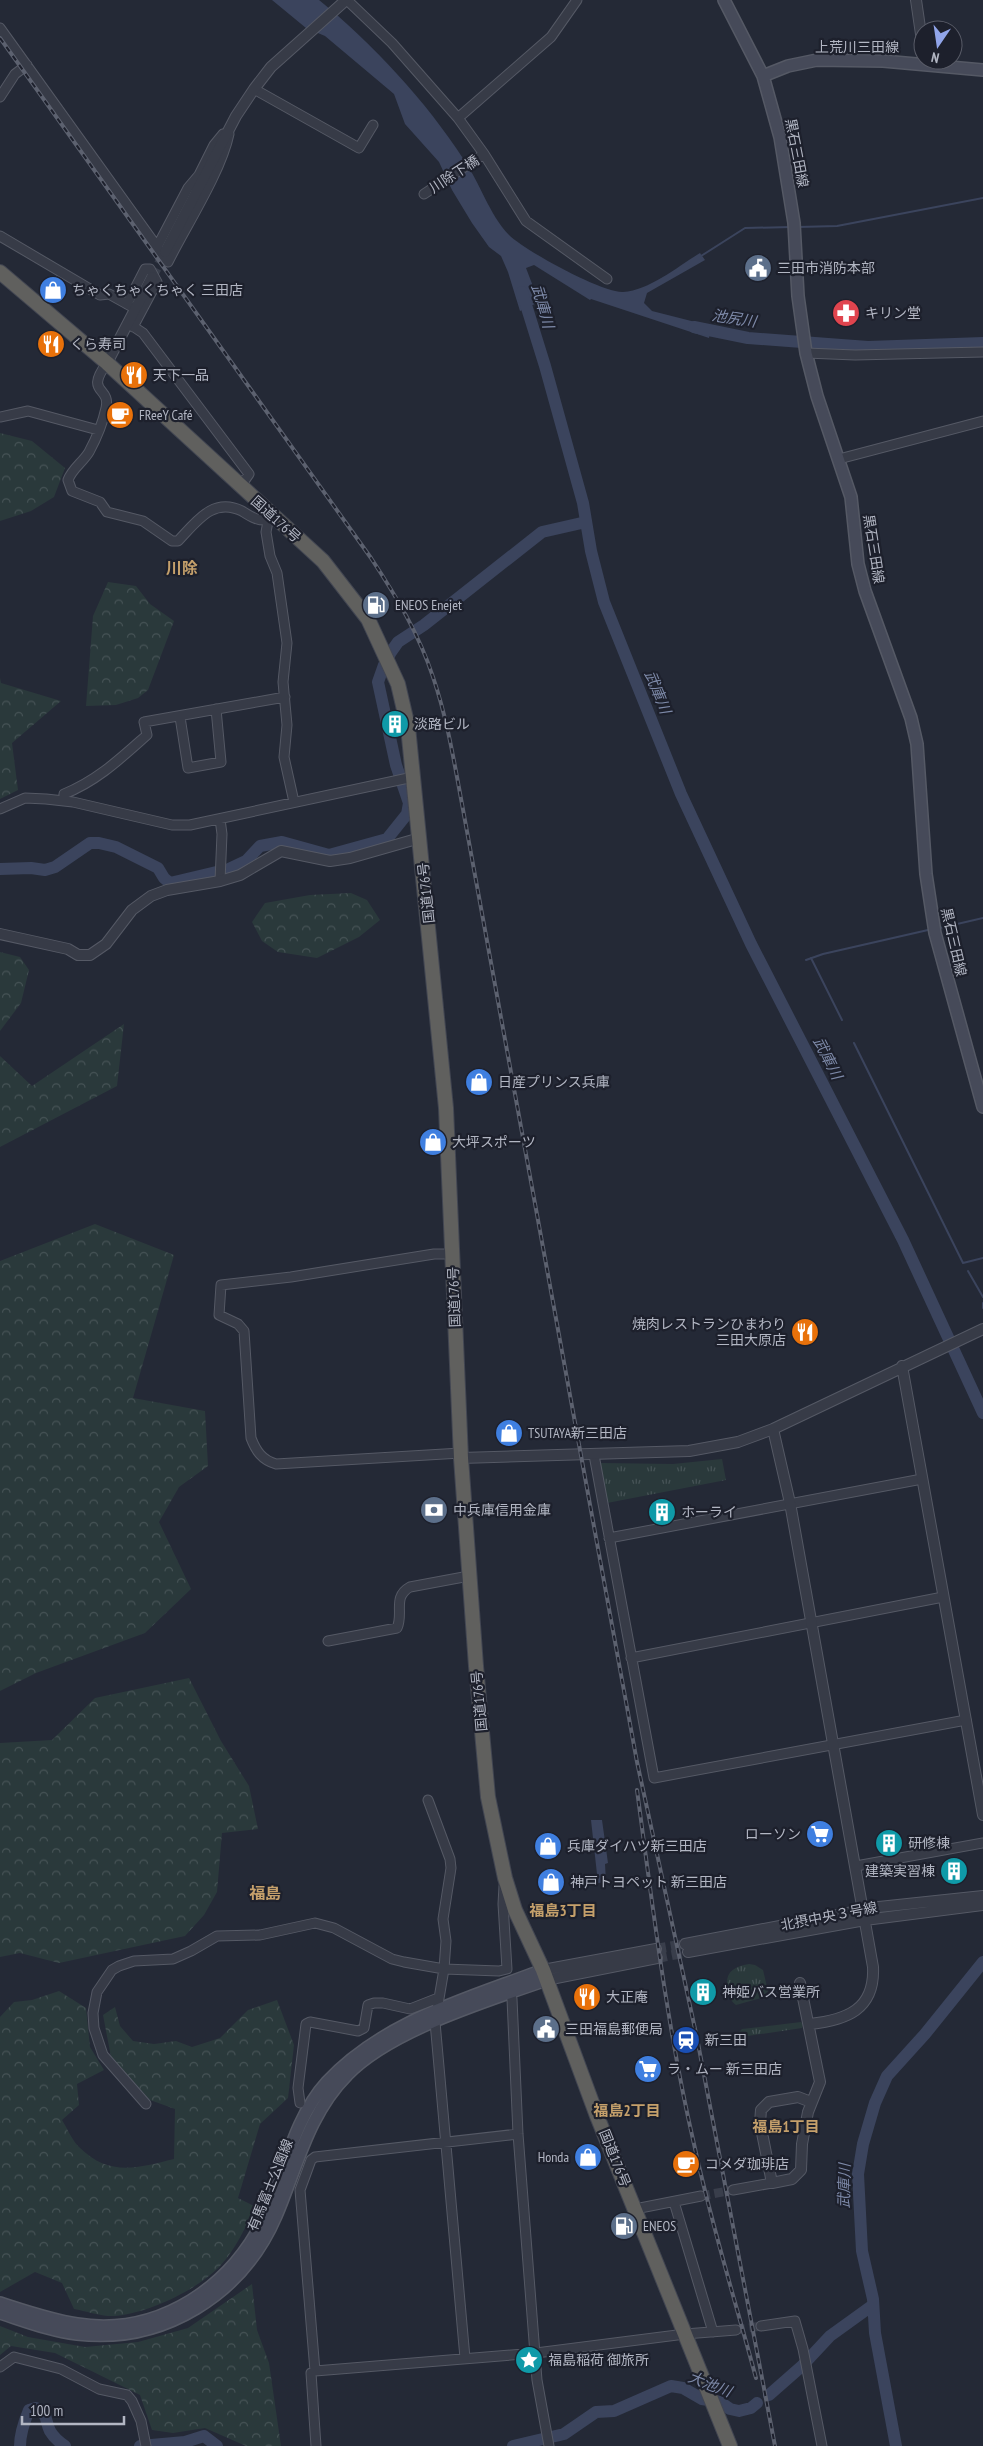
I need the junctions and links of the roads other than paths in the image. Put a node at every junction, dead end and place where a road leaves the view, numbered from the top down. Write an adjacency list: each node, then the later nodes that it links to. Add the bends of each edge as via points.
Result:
1 (347, 0): 12 (street, via 271,67); 14 (street, via 392,43)
2 (577, 0): 14 (street, via 551,37)
3 (724, 0): 11 (main road, 黒石三田線)
4 (916, 0): 5 (street)
5 (919, 20)
6 (0, 28): 8 (street)
7 (913, 62): 11 (main road, 上荒川三田線, via 817,60)
8 (27, 65): 13 (street, via 15,74); 19 (street)
9 (963, 67): 10 (main road, 上荒川三田線)
10 (983, 70)
11 (763, 76): 26 (main road, 黒石三田線, via 780,137 794,223 798,296)
12 (254, 89): 15 (street, via 359,148); 19 (street, via 230,127)
13 (0, 97)
14 (458, 118): 16 (street)
15 (373, 125)
16 (484, 154): 17 (street, 川除下橋); 22 (street, via 526,221)
17 (424, 194)
18 (0, 236): 23 (street, via 100,295 109,294)
19 (163, 254)
20 (0, 272): 27 (highway, 国道176号)
21 (152, 277): 23 (street)
22 (607, 279)
23 (132, 306): 24 (street); 24 (street, via 145,269 150,268 157,282)
24 (131, 325): 27 (street); 32 (street, via 142,333 249,474)
25 (983, 352): 26 (street)
26 (806, 353): 31 (main road, 黒石三田線)
27 (106, 363): 30 (street, via 96,381 107,404); 32 (highway, 国道176号)
28 (0, 417): 30 (street, via 28,411)
29 (983, 421): 31 (street)
30 (98, 430): 33 (street, via 88,453 68,480 72,492 100,502 107,512 143,521 172,541 178,540 196,522 221,506 230,505 258,520)
31 (839, 459): 45 (main road, 黒石三田線, via 851,497 864,591 915,736 926,874 935,933)
32 (240, 487): 33 (highway, 国道176号)
33 (268, 517): 34 (street, via 270,556 277,573 287,643 283,682); 37 (highway, 国道176号, via 323,561 368,619 398,684 408,727)
34 (285, 697): 35 (street); 39 (street, via 284,757)
35 (216, 709): 36 (street); 36 (street, via 221,762 206,766 188,768)
36 (180, 717): 38 (street, via 144,722 147,735 106,771 84,786 64,794)
37 (405, 778): 39 (street); 42 (highway, 国道176号)
38 (64, 800): 40 (street, via 24,798); 41 (street, via 172,824 190,825)
39 (294, 802): 41 (street)
40 (0, 809)
41 (220, 819): 43 (street)
42 (420, 838): 43 (street, via 330,861 281,850 240,875); 46 (highway, 国道176号, via 446,1108)
43 (220, 875): 44 (street, via 151,896 132,910 106,944 90,955 78,955 68,949)
44 (0, 934)
45 (983, 1107)
46 (453, 1254): 51 (highway, 国道176号); 51 (street, via 434,1254 221,1285 219,1315 238,1324 244,1331 251,1438 256,1451 269,1462)
47 (983, 1329): 48 (street)
48 (902, 1366): 49 (street); 52 (street)
49 (773, 1430): 50 (street, via 738,1442 689,1451); 53 (street)
50 (594, 1455): 51 (street); 54 (street)
51 (461, 1456): 55 (highway, 国道176号)
52 (922, 1479): 53 (street); 56 (street)
53 (790, 1503): 54 (street); 57 (street)
54 (609, 1538): 59 (street)
55 (469, 1576): 58 (street, via 403,1591 397,1628); 66 (highway, 国道176号, via 488,1797)
56 (943, 1596): 57 (street); 60 (street)
57 (811, 1623): 59 (street); 61 (street)
58 (328, 1641)
59 (631, 1658): 61 (street, via 654,1778)
60 (966, 1720): 61 (street); 63 (street)
61 (833, 1744): 65 (street)
62 (428, 1800): 72 (street, via 451,1868 443,1919 446,1941)
63 (983, 1815)
64 (983, 1843): 65 (street)
65 (856, 1866): 69 (street)
66 (504, 1878): 72 (street, via 507,1969); 73 (highway, 国道176号)
67 (978, 1896): 69 (street, 北摂中央３号線, via 932,1900)
68 (983, 1905): 69 (street, 北摂中央３号線)
69 (864, 1915): 70 (street, 北摂中央３号線); 77 (street, via 873,1975 867,1998 845,2016)
70 (687, 1948)
71 (657, 1954): 73 (street)
72 (444, 1969): 76 (street); 80 (street, via 392,1959 334,1928 315,1924 260,1935 217,1936 173,1959 134,1961 119,1966 97,1992 94,2028 103,2055)
73 (545, 1975): 75 (main road, 有馬富士公園線); 76 (main road, 有馬富士公園線); 87 (highway, 国道176号)
74 (800, 1982): 77 (street)
75 (510, 1993): 76 (main road, 有馬富士公園線); 81 (street)
76 (436, 2010): 79 (street, via 374,2003 368,2005 364,2028 358,2031 310,2022 306,2024 298,2088); 82 (street); 88 (main road, 有馬富士公園線, via 356,2054 325,2084 312,2102 298,2132 258,2231 232,2267 194,2300 147,2321 123,2325 78,2324); 89 (main road, 有馬富士公園線, via 362,2061 332,2091 307,2135 266,2238 220,2293 200,2307 149,2330 101,2335 52,2329)
77 (810, 2024): 78 (street, via 820,2082)
78 (811, 2102): 83 (street, via 803,2135 801,2170 792,2179); 83 (street, via 798,2097 769,2102 761,2110 760,2123)
79 (300, 2103)
80 (146, 2104)
81 (518, 2134): 82 (street); 94 (street)
82 (447, 2140): 95 (street); 97 (street, via 315,2156 311,2160 300,2190)
83 (772, 2183): 84 (street)
84 (733, 2190)
85 (701, 2196): 86 (street)
86 (674, 2202): 87 (street); 92 (street)
87 (635, 2209): 93 (highway, 国道176号)
88 (0, 2304)
89 (0, 2313)
90 (761, 2326): 102 (street, via 795,2321)
91 (736, 2330): 92 (street)
92 (713, 2332): 93 (street)
93 (686, 2334): 94 (street); 101 (highway, 国道176号)
94 (536, 2353): 95 (street); 100 (street, via 537,2380)
95 (465, 2358): 97 (street)
96 (0, 2367): 98 (street, via 14,2357 33,2360 61,2368 99,2389 127,2395 141,2421)
97 (315, 2371): 99 (street, via 311,2373)
98 (146, 2444)
99 (316, 2446)
100 (549, 2446)
101 (730, 2446)
102 (822, 2446)

